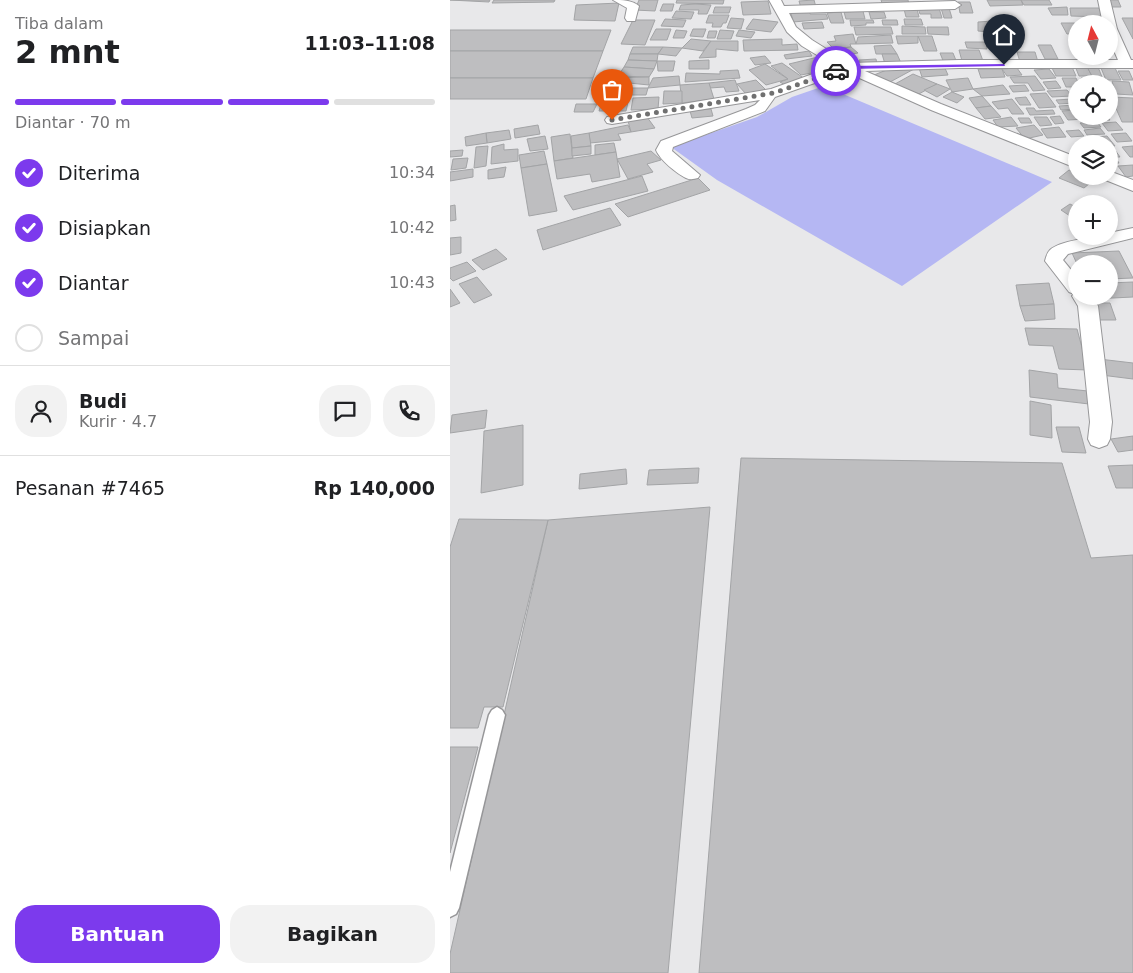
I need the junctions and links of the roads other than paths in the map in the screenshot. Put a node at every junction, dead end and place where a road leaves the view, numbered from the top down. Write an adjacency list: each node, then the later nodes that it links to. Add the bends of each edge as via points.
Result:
1 (619, 0): 5 (street, via 633,6)
2 (1104, 0): 6 (street, via 1111,29)
3 (777, 5): 4 (street); 7 (street, via 799,37)
4 (955, 5)
5 (631, 18)
6 (1129, 64): 7 (street)
7 (846, 67): 8 (street); 10 (street, via 928,104)
8 (774, 93): 9 (street); 11 (street, via 760,108 666,144 665,153)
9 (612, 120)
10 (1068, 160)
11 (692, 175)
12 (1118, 180): 13 (street)
13 (1133, 186)
14 (1133, 233): 15 (street, via 1056,254 1054,261)
15 (1068, 278)
16 (1087, 305): 17 (street, via 1101,422)
17 (1099, 440)
18 (497, 715): 19 (lane)
19 (450, 908)

